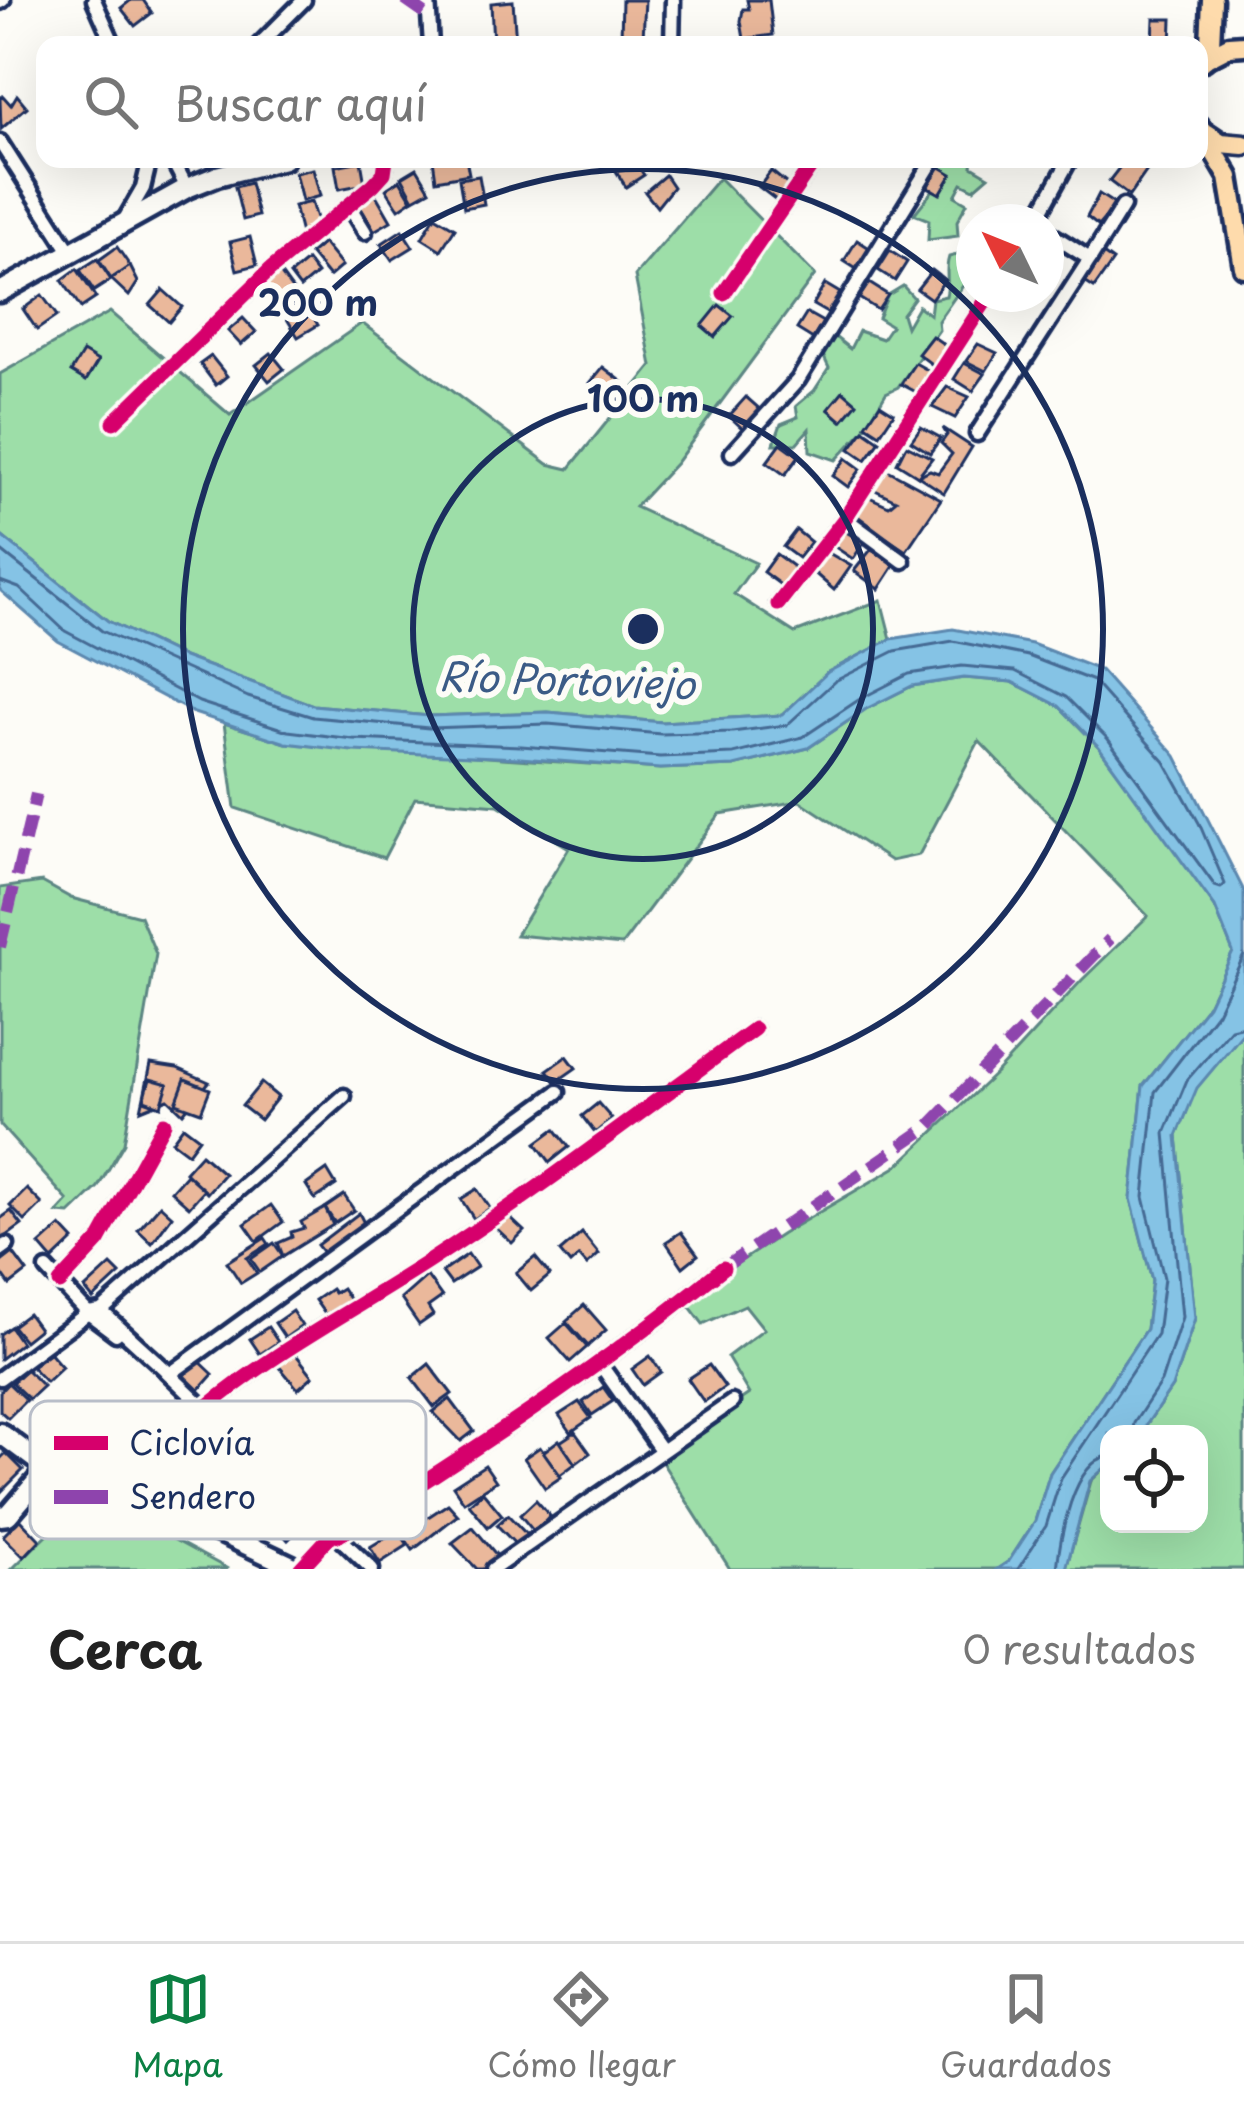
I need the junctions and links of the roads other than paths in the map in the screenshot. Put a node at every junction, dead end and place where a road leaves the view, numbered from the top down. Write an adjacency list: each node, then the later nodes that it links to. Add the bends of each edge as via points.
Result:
1 (94, 0): 6 (street)
2 (304, 0): 7 (street)
3 (428, 0): 8 (street)
4 (673, 0): 9 (street)
5 (1212, 0): 11 (main road)
6 (110, 36)
7 (268, 36)
8 (430, 36)
9 (672, 36)
10 (1244, 45): 12 (main road)
11 (1208, 48)
12 (1208, 59)
13 (1208, 133): 16 (main road)
14 (1208, 141): 33 (main road, via 1229,177)
15 (0, 142): 31 (street)
16 (1244, 145)
17 (148, 168): 28 (street)
18 (177, 168): 24 (street)
19 (249, 168): 24 (street)
20 (384, 168): 26 (street)
21 (810, 168): 35 (street)
22 (928, 168): 39 (street, via 798,380)
23 (1065, 168): 25 (street)
24 (187, 188): 28 (street)
25 (1045, 204)
26 (349, 206): 29 (street); 37 (street, via 270,270)
27 (1123, 206): 32 (street)
28 (123, 222): 31 (street)
29 (365, 232)
30 (1064, 242): 32 (street)
31 (71, 253): 34 (street)
32 (1090, 259): 38 (street)
33 (1244, 267)
34 (0, 292)
35 (724, 292)
36 (978, 312): 40 (street)
37 (114, 422)
38 (977, 434)
39 (732, 453)
40 (845, 518): 41 (street); 42 (street)
41 (904, 561)
42 (778, 604)
43 (754, 1029): 55 (street, via 450,1247)
44 (558, 1092): 52 (street)
45 (344, 1096): 50 (street)
46 (164, 1124): 49 (street, via 99,1241)
47 (723, 1268): 51 (street)
48 (47, 1270): 49 (street)
49 (60, 1283): 50 (street)
50 (94, 1312): 52 (street); 53 (street)
51 (600, 1364): 58 (street); 60 (street)
52 (170, 1374): 54 (street)
53 (0, 1378)
54 (200, 1401)
55 (214, 1401)
56 (732, 1402): 58 (street)
57 (0, 1432): 59 (street)
58 (661, 1450): 68 (street)
59 (30, 1457)
60 (426, 1476)
61 (30, 1489): 62 (street)
62 (0, 1516)
63 (235, 1539): 66 (street)
64 (331, 1539): 66 (street)
65 (343, 1539): 67 (street)
66 (299, 1569)
67 (372, 1569)
68 (493, 1569)

